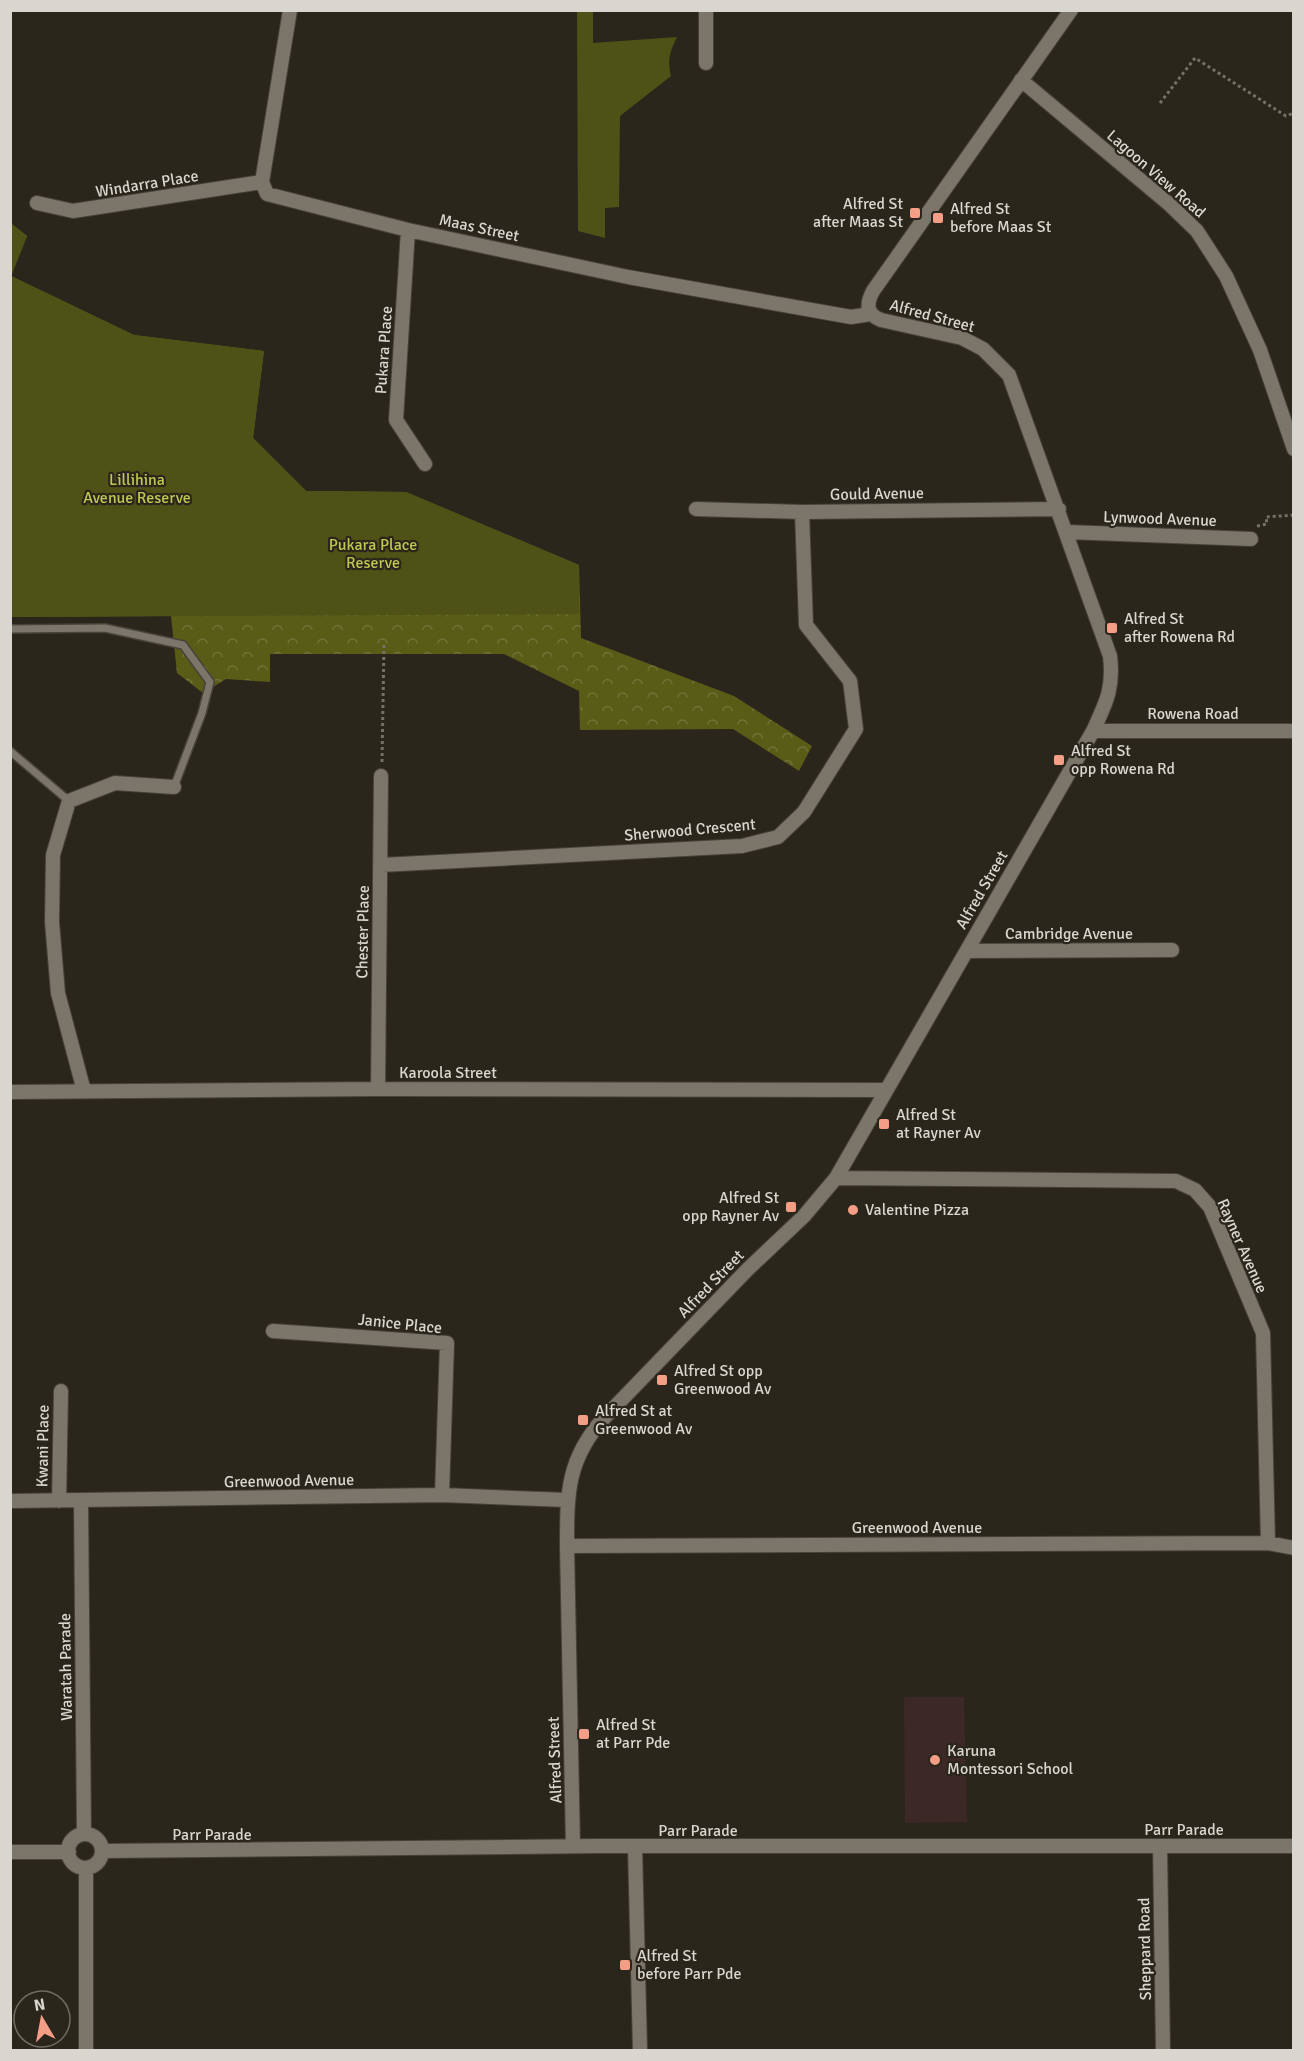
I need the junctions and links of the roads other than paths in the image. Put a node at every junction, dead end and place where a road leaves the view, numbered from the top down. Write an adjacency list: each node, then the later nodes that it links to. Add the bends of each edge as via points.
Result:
1 (290, 10): 6 (street)
2 (706, 10): 4 (street)
3 (1071, 10): 5 (street, Alfred Street)
4 (706, 63)
5 (1022, 80): 9 (street, Alfred Street, via 873,291 868,306); 10 (street, Lagoon View Road, via 1197,231 1226,276 1255,339)
6 (262, 183): 7 (street, Windarra Place, via 73,212); 8 (street, Maas Street, via 267,194)
7 (37, 203)
8 (408, 230): 9 (street, Maas Street, via 628,277 851,317); 11 (street, Pukara Place, via 396,420)
9 (871, 314): 13 (street, Alfred Street, via 881,320 962,338 1001,365 1018,394)
10 (1293, 449)
11 (425, 464)
12 (696, 509): 14 (street, Gould Avenue)
13 (1059, 509): 14 (street, Gould Avenue); 15 (street, Alfred Street)
14 (802, 512): 24 (street, Sherwood Crescent, via 806,625 850,681 856,729 804,812 778,837 742,846)
15 (1067, 531): 16 (street, Lynwood Avenue); 18 (street, Alfred Street, via 1111,663 1112,685)
16 (1251, 539)
17 (10, 629): 22 (lane, via 105,628 183,645 210,682)
18 (1093, 731): 19 (street, Rowena Road); 26 (street, Alfred Street)
19 (1293, 731)
20 (10, 751): 23 (lane)
21 (381, 776): 24 (street, Chester Place)
22 (174, 787): 23 (street, via 115,783)
23 (69, 801): 29 (street, via 53,855 52,922 58,993)
24 (381, 865): 27 (street, Chester Place)
25 (1172, 950): 26 (street, Cambridge Avenue)
26 (967, 951): 28 (street, Alfred Street)
27 (378, 1089): 28 (street, Karoola Street); 29 (street, Karoola Street)
28 (886, 1090): 31 (street, Alfred Street)
29 (84, 1091): 30 (street, Karoola Street)
30 (10, 1092)
31 (836, 1178): 36 (street, Alfred Street, via 804,1216 596,1428 575,1462); 39 (street, Rayner Avenue, via 1176,1181 1195,1190 1210,1207 1263,1333)
32 (273, 1331): 34 (street, Janice Place, via 447,1343)
33 (61, 1391): 38 (street, Kwani Place)
34 (442, 1495): 35 (street, Greenwood Avenue); 36 (street, Greenwood Avenue)
35 (81, 1500): 38 (street, Greenwood Avenue); 42 (street, Waratah Parade)
36 (567, 1500): 40 (street, Alfred Street)
37 (10, 1501): 38 (street, Greenwood Avenue)
38 (59, 1501)
39 (1268, 1543): 40 (street, Greenwood Avenue); 41 (street)
40 (567, 1546): 43 (street, Alfred Street)
41 (1293, 1548)
42 (84, 1834): 47 (street, via 98,1840); 49 (street, via 73,1840)
43 (573, 1846): 46 (street, Parr Parade); 47 (street, Parr Parade)
44 (1160, 1846): 45 (street, Parr Parade); 46 (street, Parr Parade); 53 (street, Sheppard Road)
45 (1293, 1846)
46 (634, 1847): 52 (street)
47 (102, 1851): 50 (street, via 97,1863)
48 (10, 1852): 49 (street)
49 (69, 1852): 50 (street, via 74,1863)
50 (86, 1868): 51 (street)
51 (86, 2050)
52 (640, 2050)
53 (1162, 2050)

